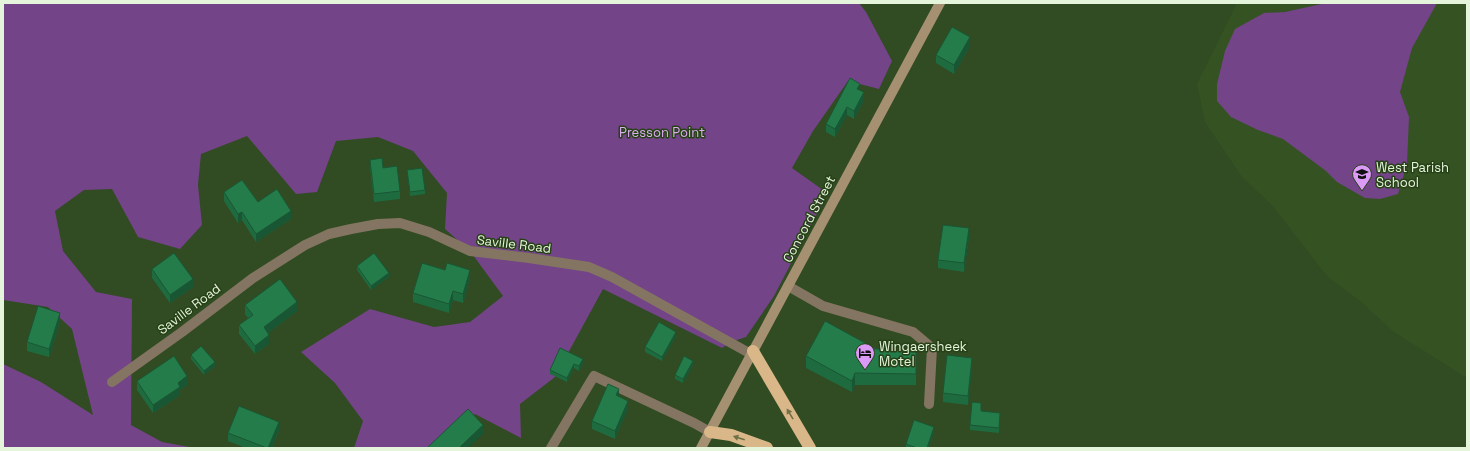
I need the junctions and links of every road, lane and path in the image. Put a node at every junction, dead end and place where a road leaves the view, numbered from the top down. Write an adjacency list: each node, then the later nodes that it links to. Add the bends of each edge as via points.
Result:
1 (940, 3): 2 (main road, Concord Street)
2 (788, 286): 3 (main road, Concord Street); 5 (street, via 823,306 913,332 932,348)
3 (752, 352): 4 (street, Saville Road, via 589,267 470,251 429,232 400,223 378,224 328,234 305,244 253,278); 6 (main road, Concord Street); 10 (highway, one-way to 3)
4 (112, 382)
5 (929, 404)
6 (710, 432): 7 (street, via 594,376); 8 (main road, Concord Street); 9 (highway, one-way to 6, via 731,435)
7 (551, 448)
8 (701, 448)
9 (767, 448)
10 (810, 448)

